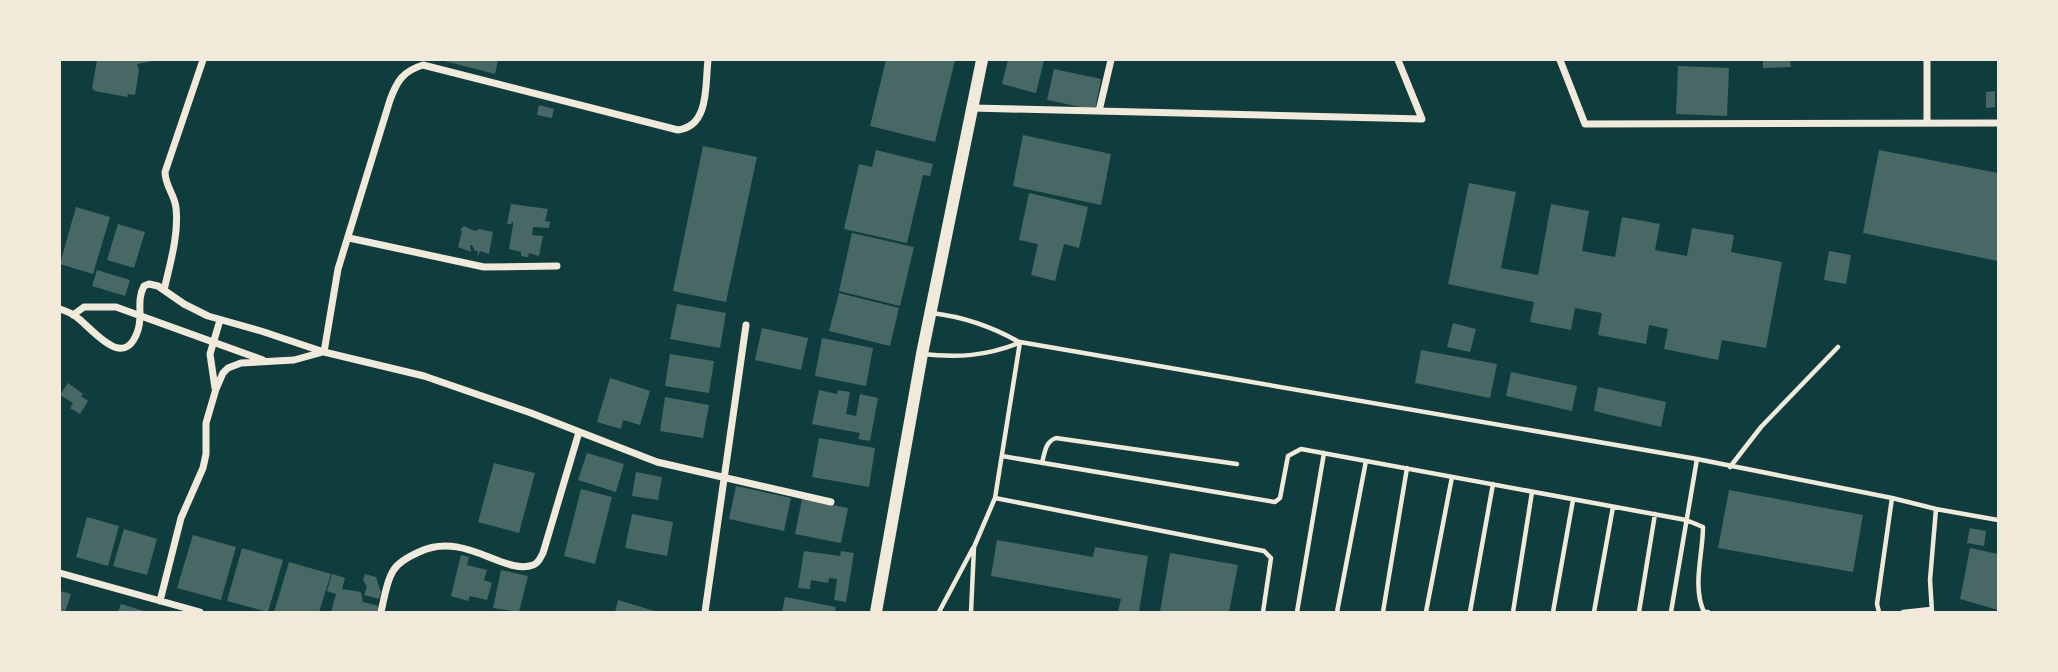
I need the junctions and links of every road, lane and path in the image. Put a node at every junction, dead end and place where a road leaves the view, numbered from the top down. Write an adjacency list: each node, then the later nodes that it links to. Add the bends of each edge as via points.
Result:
1 (203, 60): 14 (street, via 164,172 177,218)
2 (708, 60): 12 (street, via 701,115 690,127 678,130 423,65 410,69 396,84)
3 (982, 60): 8 (street)
4 (1111, 60): 9 (street)
5 (1398, 60): 9 (street, via 1422,119)
6 (1560, 60): 10 (street, via 1585,124)
7 (1927, 60): 10 (street)
8 (972, 107): 9 (street); 16 (street)
9 (1099, 111)
10 (1927, 123): 11 (street)
11 (1998, 123)
12 (349, 237): 13 (street, via 484,267); 24 (street, via 338,270)
13 (557, 266)
14 (164, 290): 18 (street, via 144,286); 19 (street, via 195,311)
15 (60, 309): 17 (street)
16 (930, 313): 22 (lane, via 979,322); 25 (street)
17 (73, 315): 18 (street, via 84,307 109,306); 18 (street, via 102,341 119,348 133,340)
18 (139, 316): 21 (street)
19 (220, 320): 21 (street); 24 (street)
20 (746, 325): 38 (street)
21 (213, 341): 26 (street); 27 (street, via 210,365)
22 (1020, 342): 25 (lane, via 976,356); 30 (lane); 31 (lane)
23 (1839, 347): 35 (lane, via 1761,427)
24 (324, 352): 26 (street); 28 (street, via 424,376)
25 (922, 354): 57 (street)
26 (267, 362): 27 (street, via 228,368)
27 (216, 389): 52 (street, via 206,423 203,468 181,519)
28 (579, 432): 38 (street, via 657,462); 55 (street, via 538,563 518,566 461,547 426,548 393,571)
29 (1324, 453): 32 (lane); 33 (lane, via 1301,449 1288,456 1280,498 1275,502); 61 (lane)
30 (1002, 456): 33 (lane); 41 (lane)
31 (1697, 459): 35 (lane); 48 (lane)
32 (1366, 461): 36 (lane); 62 (lane)
33 (1042, 463): 34 (lane, via 1046,446 1056,438)
34 (1237, 464)
35 (1730, 467): 42 (lane)
36 (1407, 468): 37 (lane); 63 (lane)
37 (1452, 477): 39 (lane); 64 (lane)
38 (724, 478): 44 (street); 56 (street)
39 (1493, 484): 40 (lane); 65 (lane)
40 (1532, 492): 43 (lane); 66 (lane)
41 (995, 498): 50 (lane); 60 (lane, via 1265,551 1271,558)
42 (1892, 498): 46 (lane); 72 (lane)
43 (1573, 499): 45 (lane); 67 (lane)
44 (831, 502)
45 (1612, 507): 47 (lane); 68 (lane)
46 (1936, 509): 49 (lane); 53 (lane)
47 (1655, 514): 48 (lane); 69 (lane)
48 (1686, 520): 70 (lane); 71 (lane, via 1703,527 1699,592)
49 (1998, 520)
50 (974, 547): 58 (lane); 59 (lane)
51 (60, 573): 52 (street)
52 (160, 601): 54 (street)
53 (1931, 611): 73 (lane)
54 (200, 612)
55 (381, 612)
56 (705, 612)
57 (876, 612)
58 (939, 612)
59 (971, 612)
60 (1263, 612)
61 (1297, 612)
62 (1337, 612)
63 (1382, 612)
64 (1426, 612)
65 (1470, 612)
66 (1513, 612)
67 (1553, 612)
68 (1594, 612)
69 (1639, 612)
70 (1671, 612)
71 (1705, 612)
72 (1879, 612)
73 (1903, 612)

